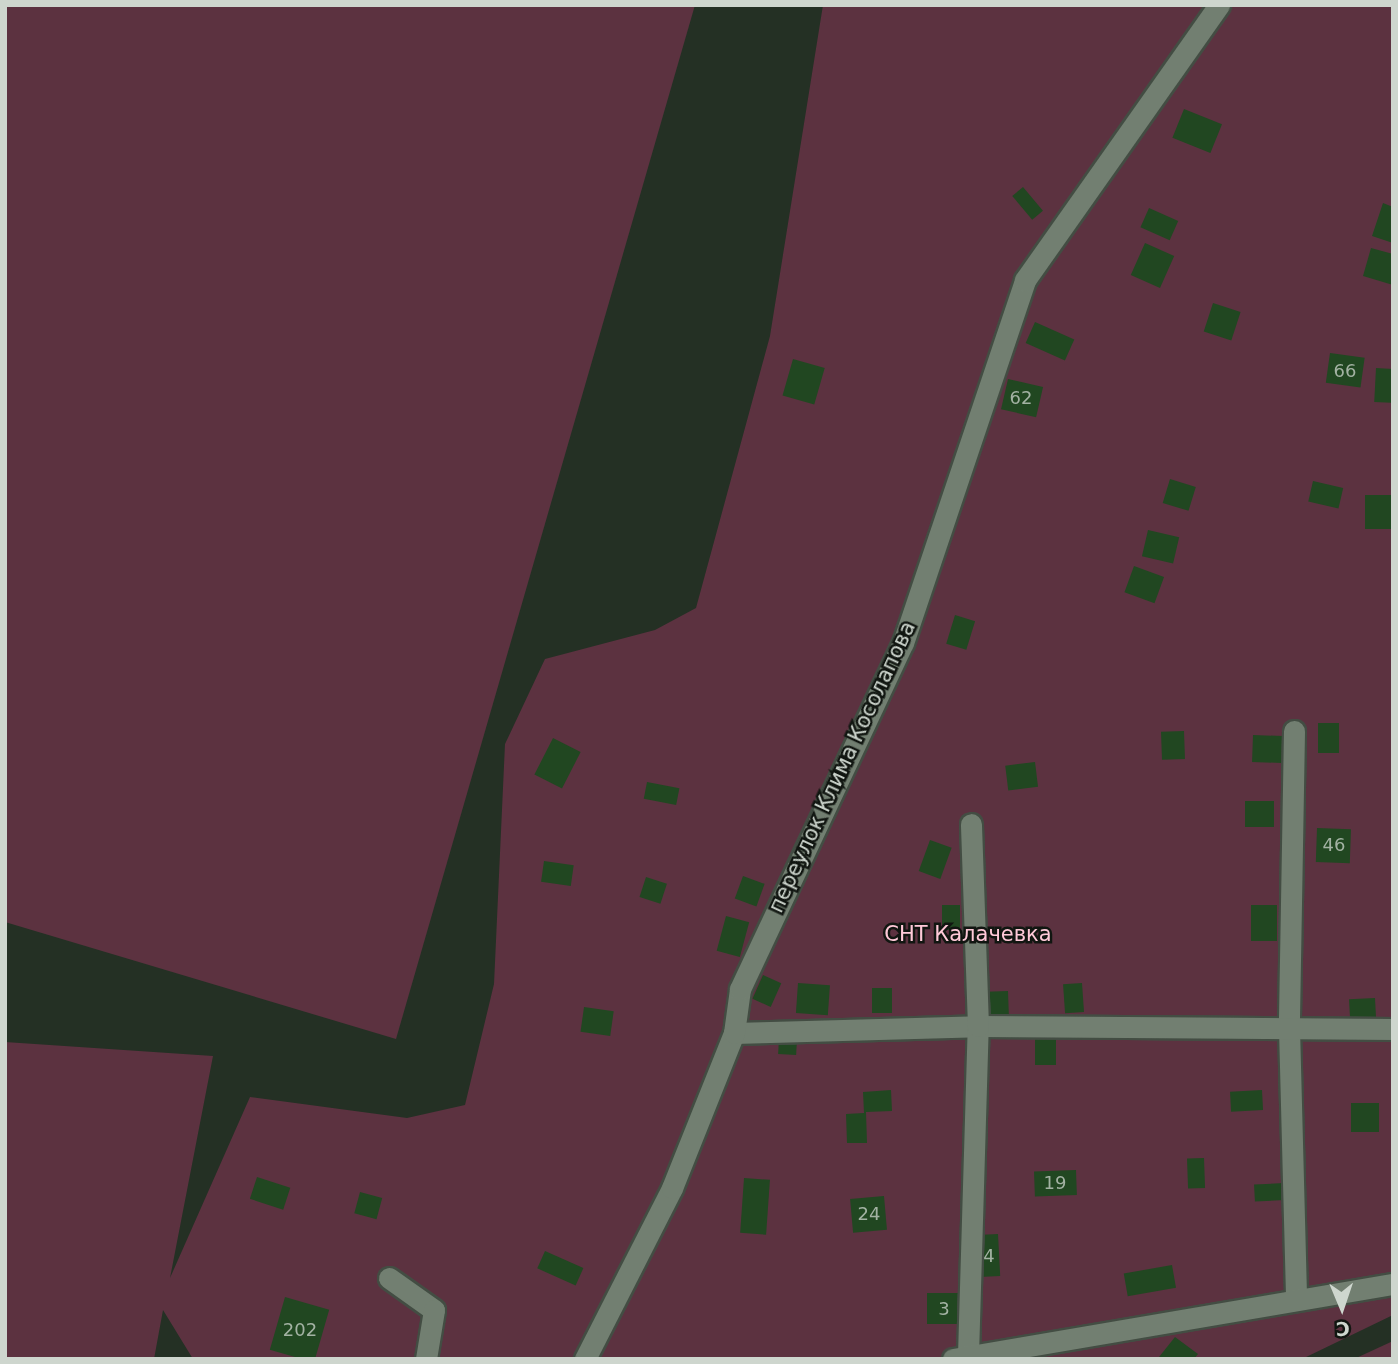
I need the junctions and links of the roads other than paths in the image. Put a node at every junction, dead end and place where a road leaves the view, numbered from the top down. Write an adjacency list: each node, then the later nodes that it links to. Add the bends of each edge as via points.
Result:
1 (1219, 5): 7 (street, переулок Клима Косолапова, via 1025,280 903,643 740,989)
2 (1294, 731): 5 (street)
3 (971, 824): 4 (street)
4 (978, 1026): 5 (street); 7 (street); 11 (street)
5 (1289, 1028): 6 (street); 10 (street)
6 (1393, 1029)
7 (734, 1033): 13 (street, переулок Клима Косолапова, via 672,1188)
8 (389, 1278): 12 (street, via 434,1310)
9 (1393, 1284): 10 (street)
10 (1296, 1297): 11 (street)
11 (960, 1357)
12 (426, 1359)
13 (586, 1359)

